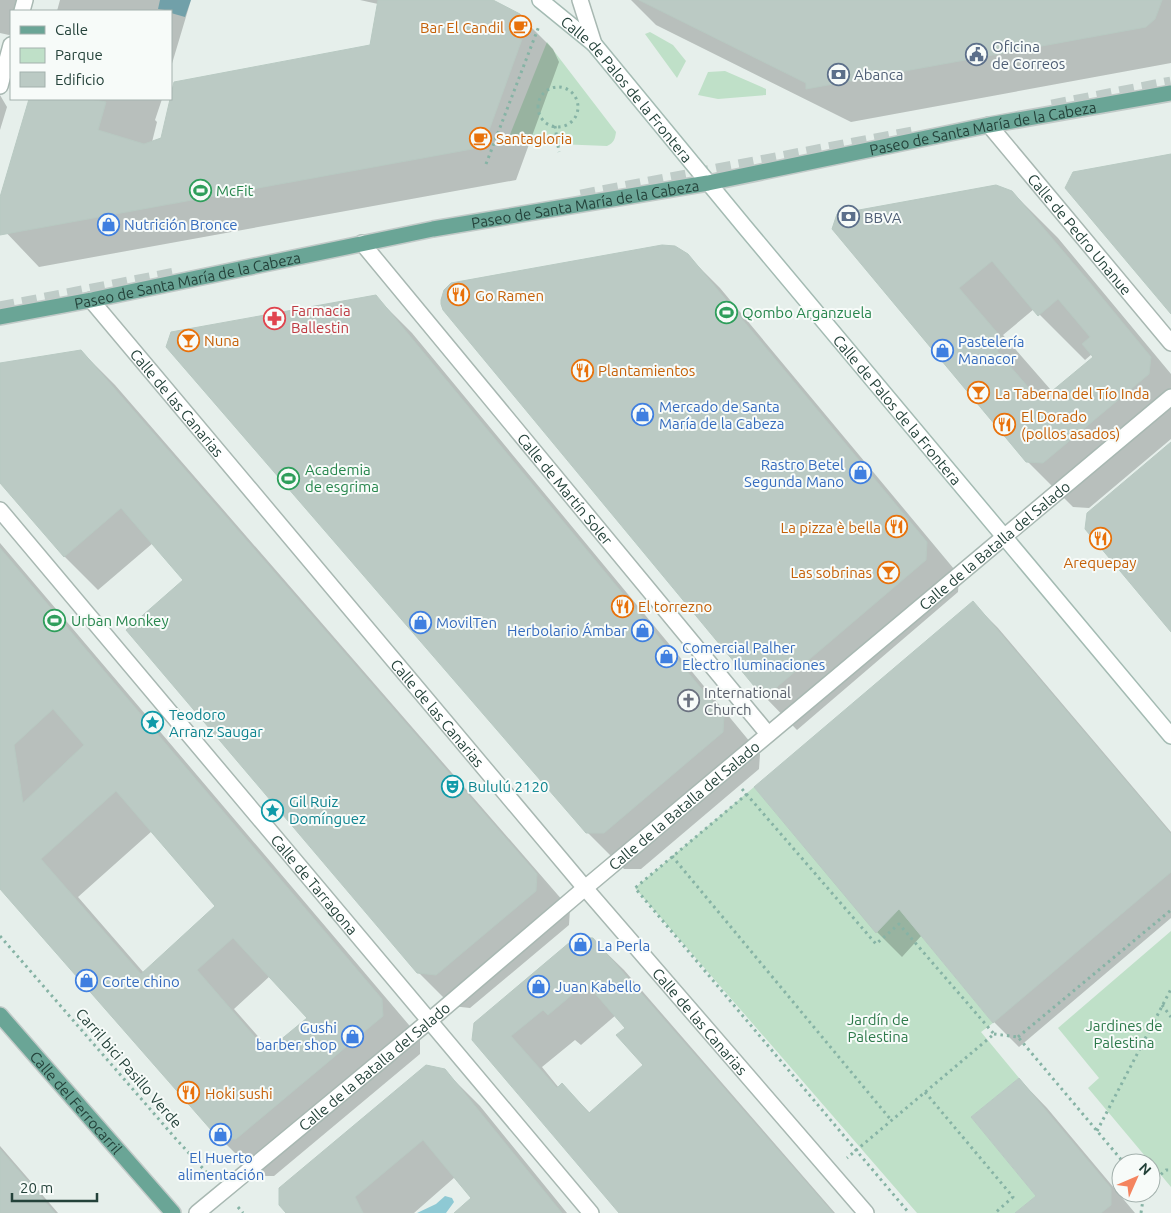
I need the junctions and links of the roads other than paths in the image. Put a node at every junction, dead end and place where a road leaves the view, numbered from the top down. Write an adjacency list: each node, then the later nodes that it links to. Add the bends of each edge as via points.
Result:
1 (540, 0): 3 (street, Calle de Palos de la Frontera)
2 (580, 0): 3 (street)
3 (594, 44): 8 (street, Calle de Palos de la Frontera)
4 (10, 48): 5 (street)
5 (0, 86)
6 (1171, 93): 7 (main road, Paseo de Santa María de la Cabeza)
7 (989, 125): 8 (main road, Paseo de Santa María de la Cabeza); 12 (street, Calle de Pedro Unanue)
8 (708, 183): 9 (main road, Paseo de Santa María de la Cabeza, via 433,228); 15 (street, Calle de Palos de la Frontera)
9 (362, 243): 10 (main road, Paseo de Santa María de la Cabeza); 16 (street, Calle de Martín Soler)
10 (91, 300): 11 (main road, Paseo de Santa María de la Cabeza); 18 (street, Calle de las Canarias)
11 (0, 317)
12 (1171, 343)
13 (1171, 397): 15 (street, Calle de la Batalla del Salado)
14 (0, 510): 20 (street, Calle de Tarragona)
15 (1004, 537): 16 (street, Calle de la Batalla del Salado); 17 (street, Calle de Palos de la Frontera)
16 (768, 734): 18 (street, Calle de la Batalla del Salado)
17 (1171, 736)
18 (585, 888): 20 (street, Calle de la Batalla del Salado); 24 (street, Calle de las Canarias)
19 (0, 1015): 21 (main road, Calle del Ferrocarril)
20 (429, 1021): 22 (street, Calle de la Batalla del Salado); 23 (street, Calle de Tarragona)
21 (173, 1213)
22 (197, 1213)
23 (591, 1213)
24 (866, 1213)

